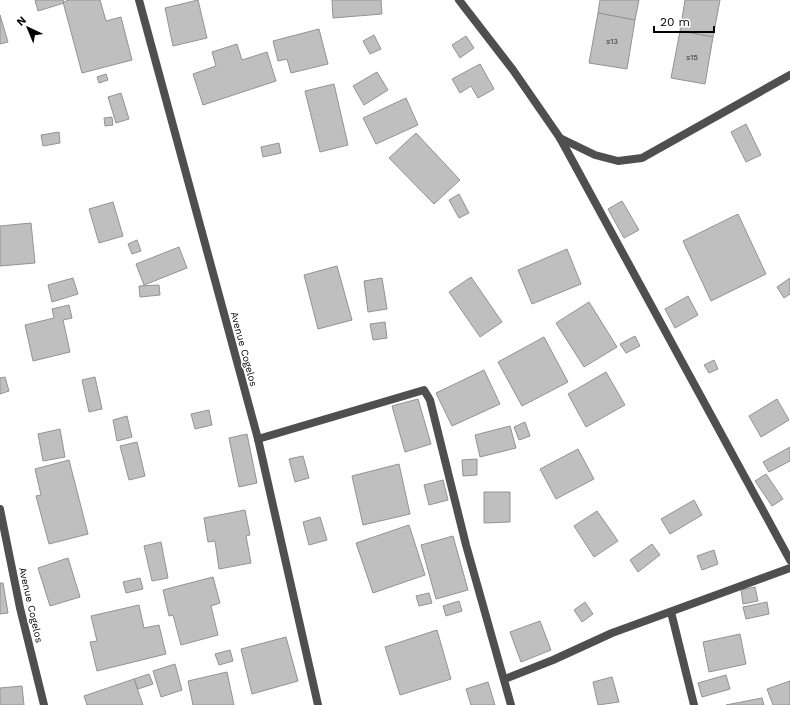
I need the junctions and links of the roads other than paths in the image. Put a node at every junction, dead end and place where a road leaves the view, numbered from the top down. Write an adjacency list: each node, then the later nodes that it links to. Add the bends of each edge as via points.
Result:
1 (139, 0): 5 (street, Avenue Cogelos)
2 (459, 0): 4 (street, via 513,70)
3 (790, 75): 4 (street, via 642,158 618,161)
4 (560, 138): 7 (street)
5 (258, 439): 10 (street, via 424,390 430,400 466,545); 12 (street, Avenue Cogelos)
6 (0, 509): 11 (street, Avenue Cogelos, via 20,608)
7 (790, 560)
8 (790, 568): 9 (street)
9 (671, 612): 10 (street, via 612,633); 14 (street)
10 (505, 679): 13 (street)
11 (44, 705)
12 (318, 705)
13 (511, 705)
14 (694, 705)

